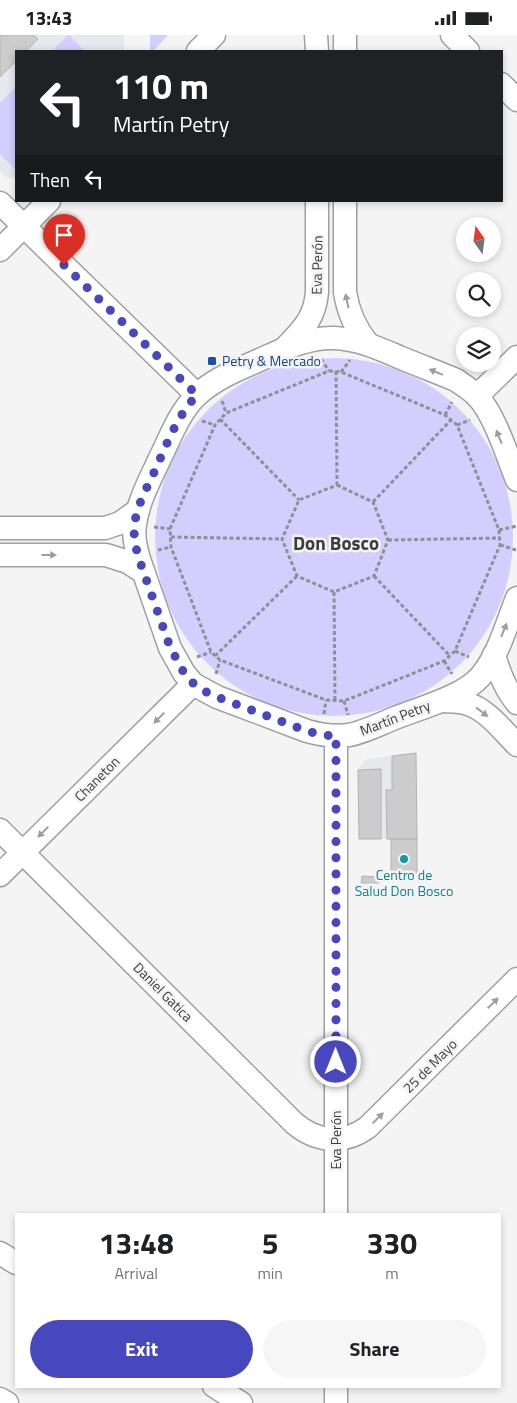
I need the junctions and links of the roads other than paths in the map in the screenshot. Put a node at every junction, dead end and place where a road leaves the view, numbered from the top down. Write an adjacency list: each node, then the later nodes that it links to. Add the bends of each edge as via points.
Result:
1 (214, 35): 5 (street)
2 (316, 35): 6 (street)
3 (345, 35): 7 (street)
4 (452, 35): 8 (street)
5 (199, 50)
6 (316, 50)
7 (345, 50)
8 (467, 50)
9 (503, 86): 10 (street)
10 (517, 100)
11 (48, 202): 15 (street)
12 (317, 202): 17 (street, Eva Perón, via 316,303 309,322)
13 (345, 202): 18 (street, Eva Perón, one-way to 13, via 345,292)
14 (0, 203): 15 (street)
15 (24, 226): 16 (street); 20 (street)
16 (0, 250)
17 (284, 349): 18 (street, Martín Petry, via 315,339 334,338 352,340); 20 (street, Martín Petry, via 222,377)
18 (360, 351): 21 (street, Martín Petry, one-way to 18, via 456,380)
19 (517, 357): 21 (street)
20 (197, 395): 23 (street, Martín Petry, via 177,423 144,493)
21 (478, 396): 22 (street, Martín Petry, one-way to 21, via 491,417)
22 (517, 480)
23 (145, 519): 24 (street, via 105,528); 26 (street, Martín Petry, via 134,528)
24 (0, 528)
25 (0, 555): 26 (street, one-way to 26, via 106,555 128,562)
26 (143, 572): 29 (street, Martín Petry, via 170,647)
27 (517, 598): 28 (street, Martín Petry, one-way to 27)
28 (494, 655): 30 (street, Martín Petry, via 479,679 468,688); 31 (street, via 501,678)
29 (193, 683): 32 (street, Martín Petry, via 217,697 307,731 322,735); 35 (street, Chaneton, one-way to 35)
30 (437, 701): 32 (street, Martín Petry, via 351,734); 33 (street, one-way to 33, via 456,701 474,707)
31 (517, 703)
32 (329, 727): 38 (street, Eva Perón)
33 (517, 745)
34 (0, 830): 35 (street, Daniel Gatica)
35 (23, 852): 36 (street, Chaneton); 38 (street, Daniel Gatica, via 294,1123 312,1135)
36 (0, 875)
37 (517, 979): 38 (street, 25 de Mayo, one-way to 37, via 353,1136 368,1127)
38 (336, 1139): 39 (street, Eva Perón)
39 (336, 1213)
40 (0, 1253): 41 (street)
41 (15, 1262)
42 (217, 1388): 46 (street)
43 (336, 1388): 47 (street)
44 (0, 1399): 45 (street)
45 (7, 1403)
46 (241, 1403)
47 (336, 1403)

